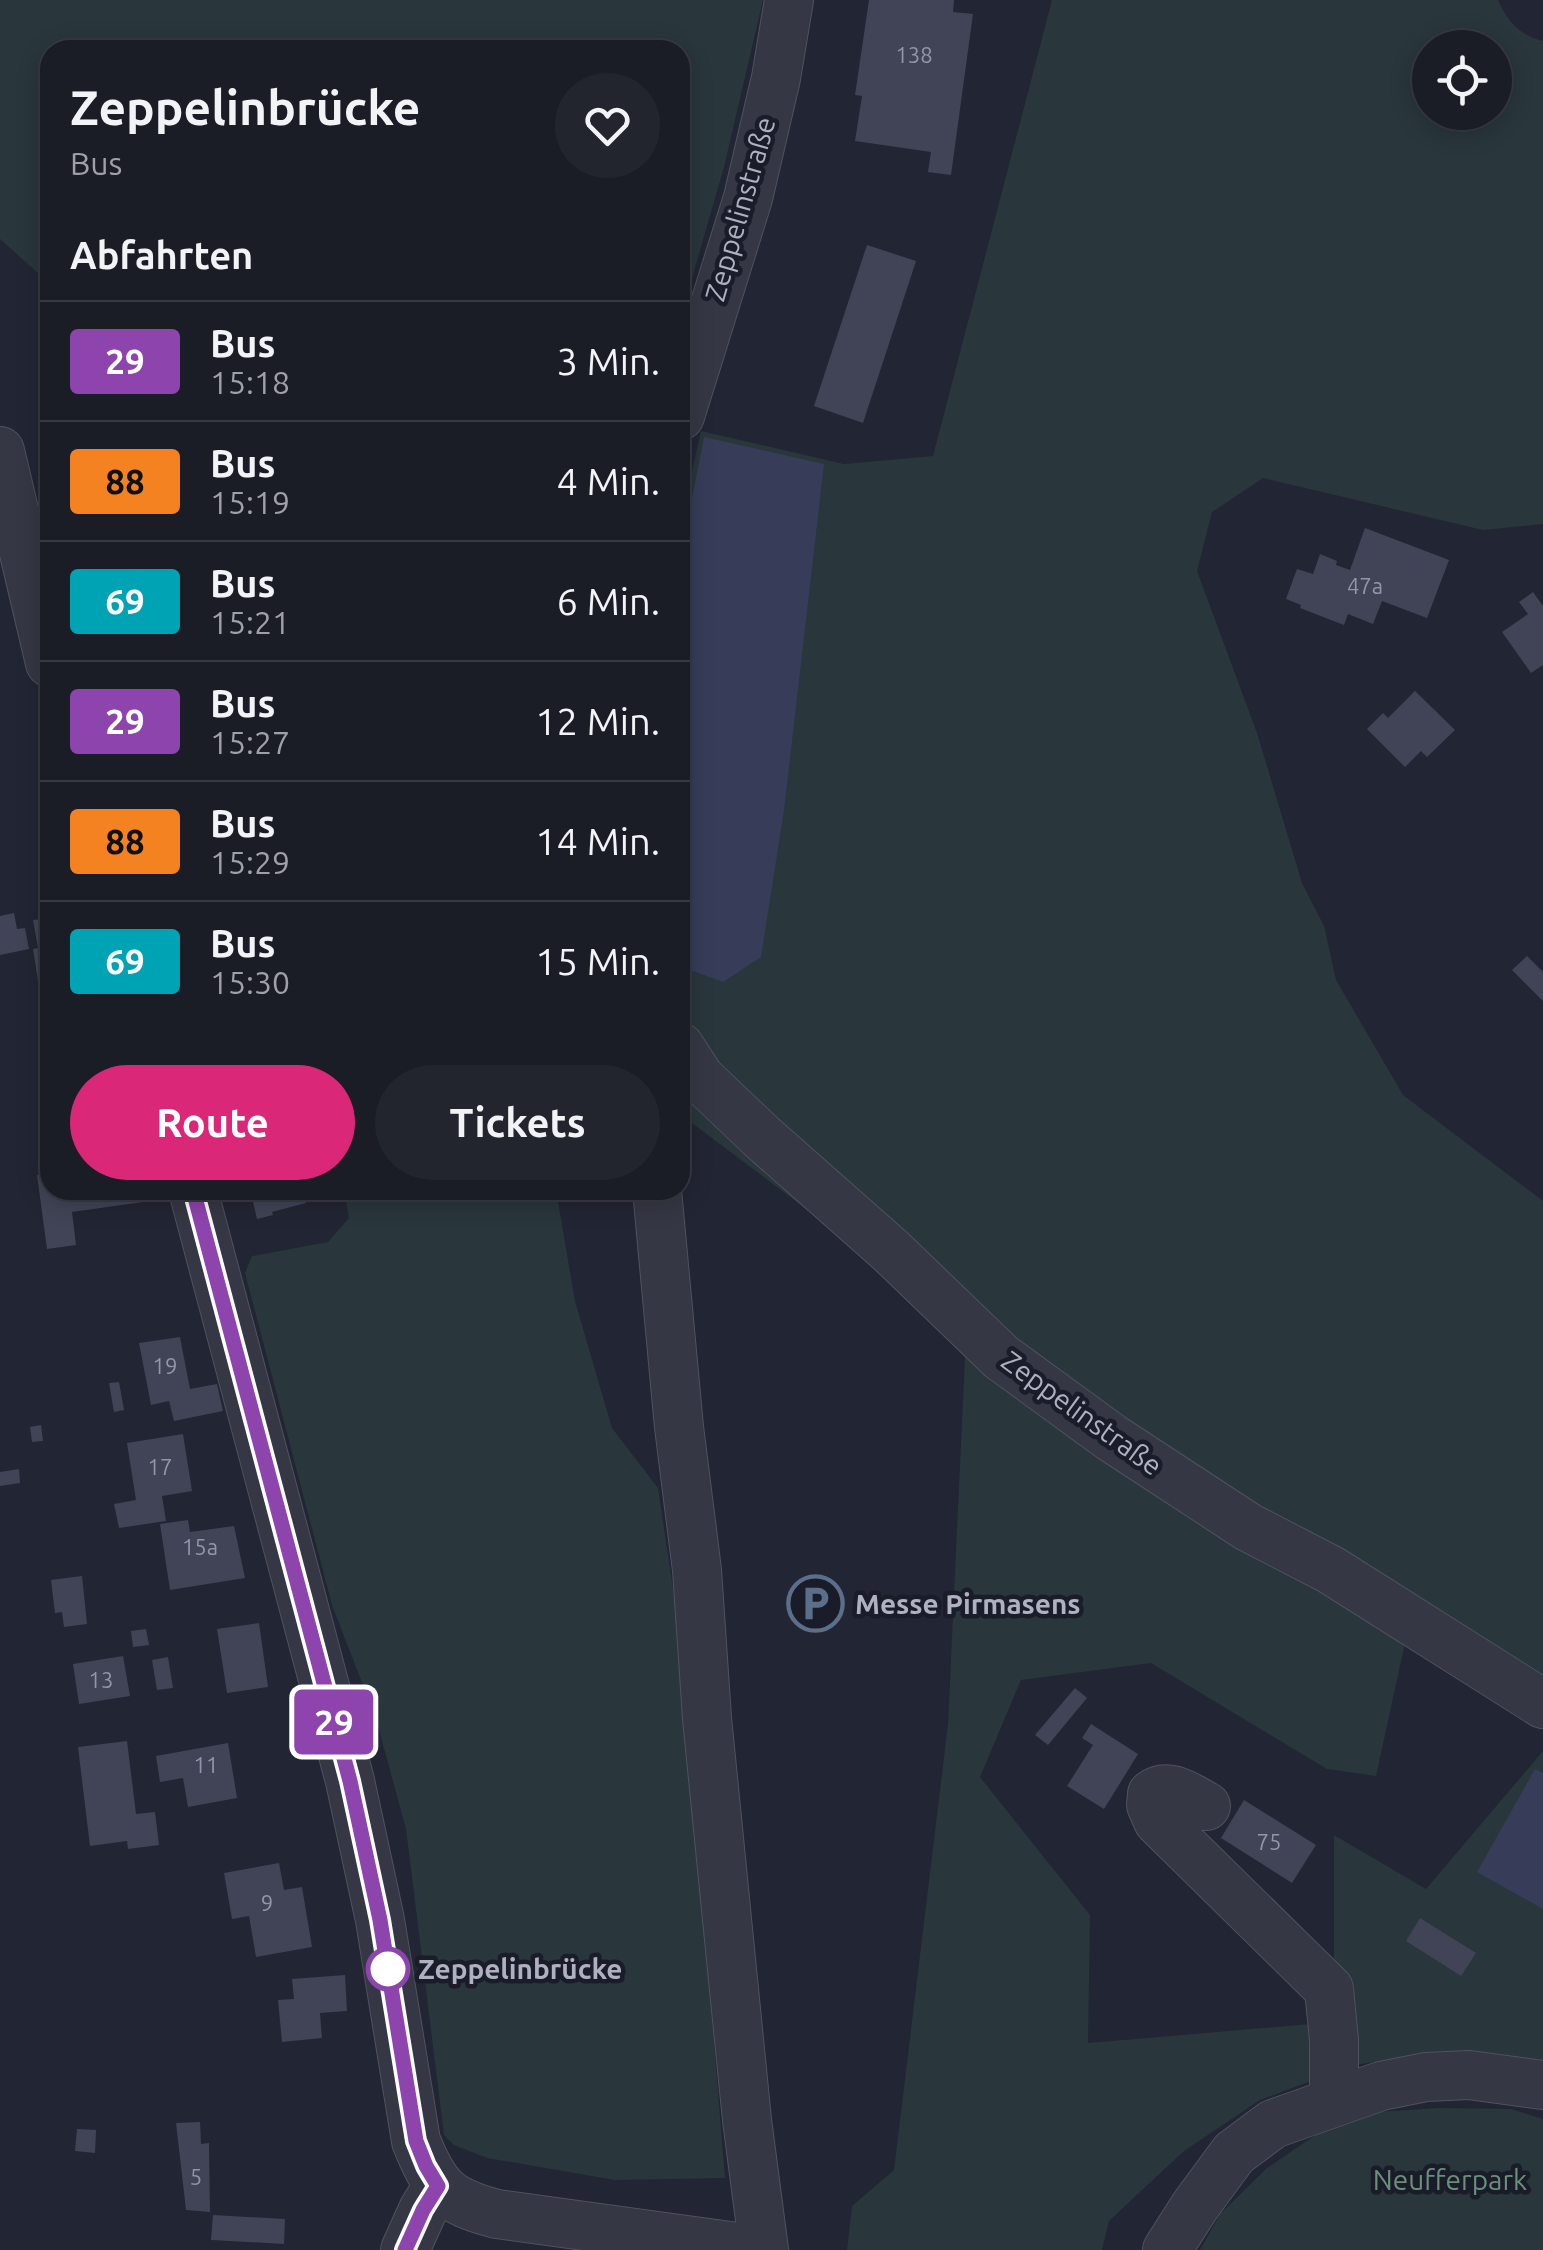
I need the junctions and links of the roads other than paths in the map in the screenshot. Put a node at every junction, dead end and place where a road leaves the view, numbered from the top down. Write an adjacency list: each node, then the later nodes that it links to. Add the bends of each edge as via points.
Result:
1 (789, 0): 2 (street, Zeppelinstraße, via 748,198)
2 (690, 384)
3 (0, 450): 4 (street)
4 (40, 620)
5 (690, 1062): 8 (street, Zeppelinstraße, via 1001,1357 1233,1517 1331,1570)
6 (196, 1200): 12 (street, via 350,1781 416,2141)
7 (658, 1200): 14 (street)
8 (1543, 1704)
9 (1206, 1806): 11 (street, via 1170,1789 1152,1794 1158,1821 1329,1989)
10 (1543, 2085): 11 (street, via 1426,2077)
11 (1334, 2101): 15 (street, via 1273,2124 1234,2153)
12 (438, 2186): 13 (street); 14 (street, via 497,2214)
13 (405, 2250)
14 (761, 2250)
15 (1166, 2250)

